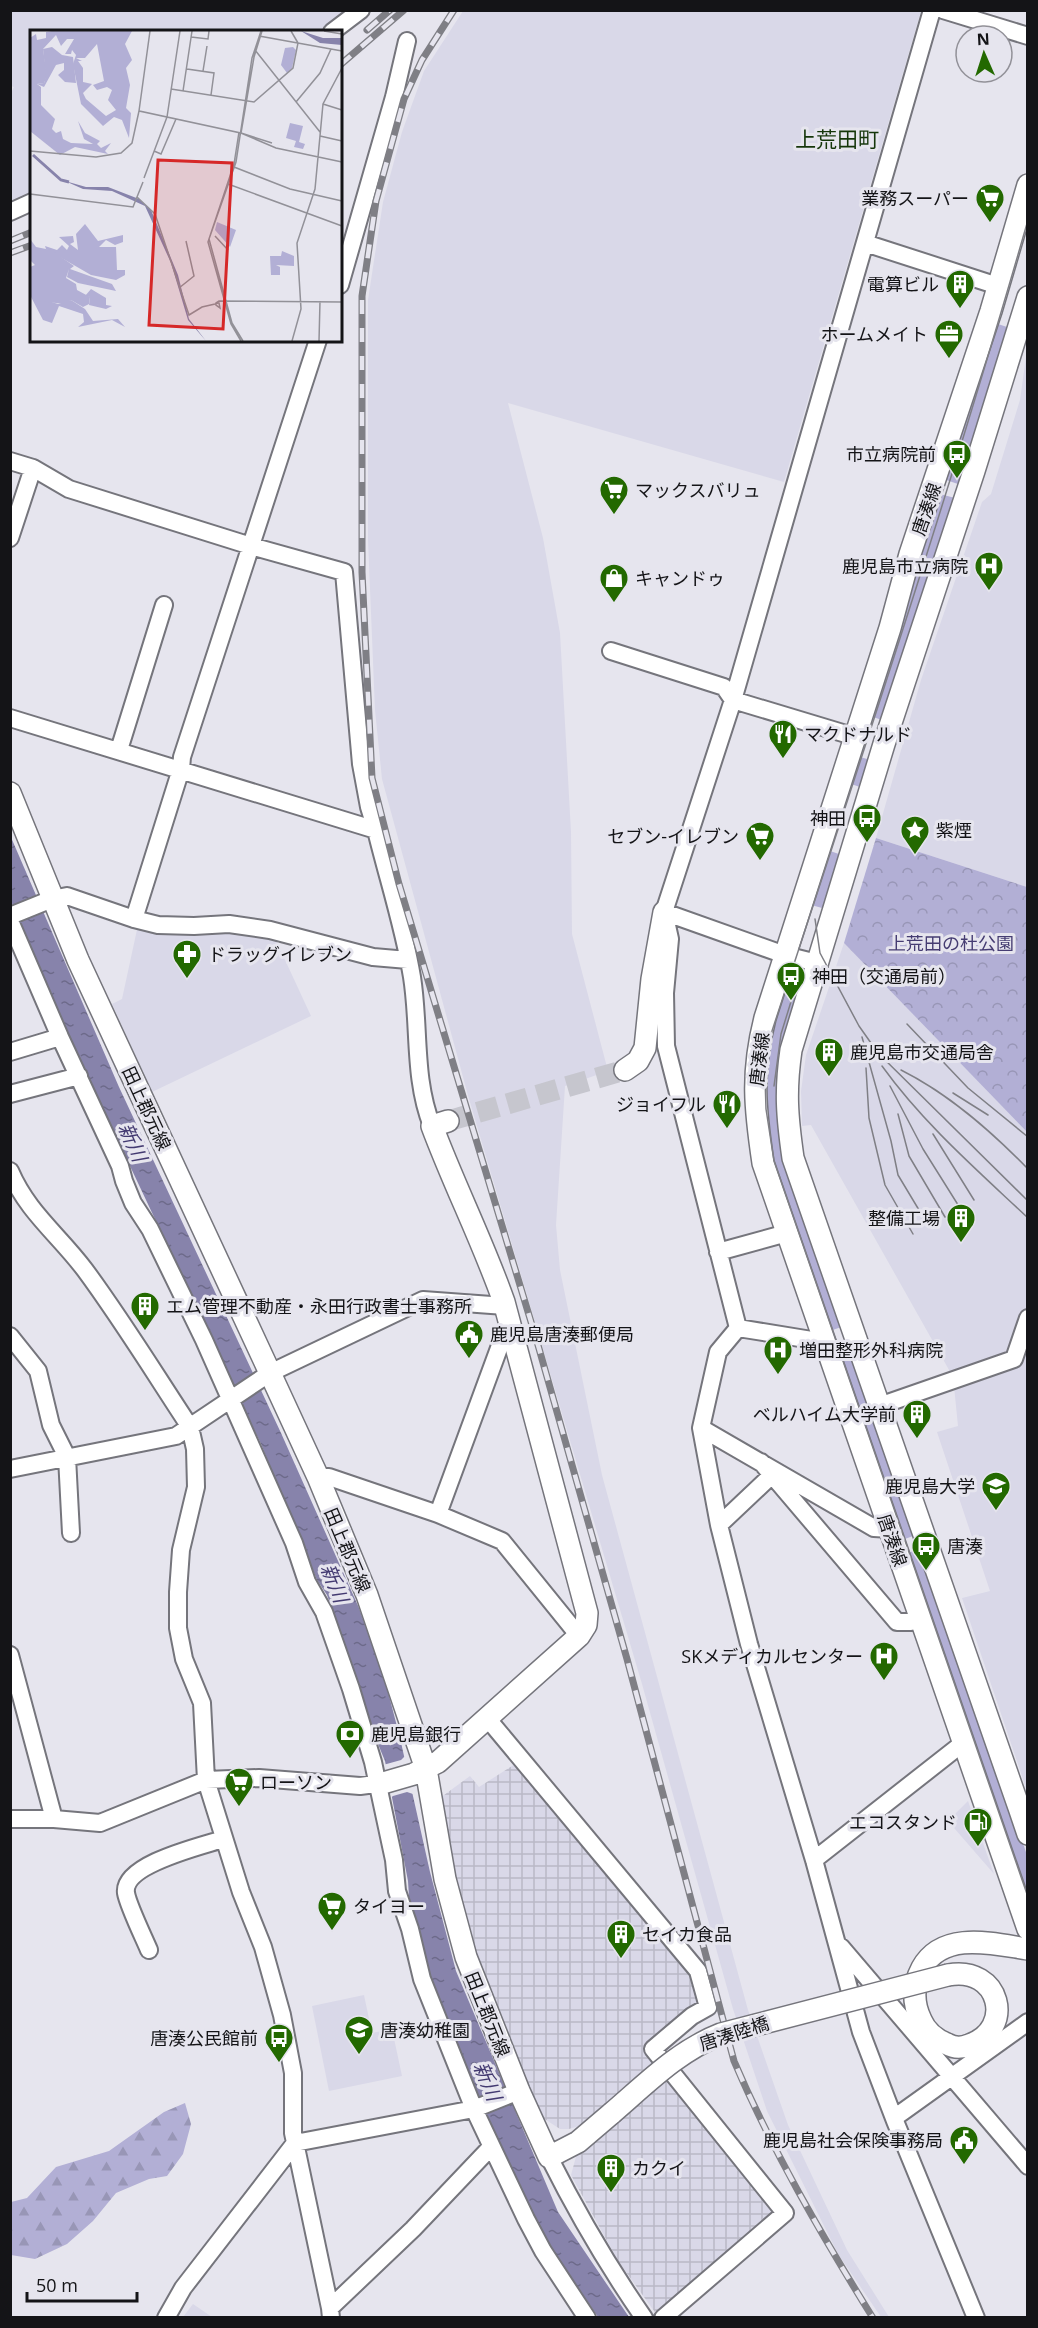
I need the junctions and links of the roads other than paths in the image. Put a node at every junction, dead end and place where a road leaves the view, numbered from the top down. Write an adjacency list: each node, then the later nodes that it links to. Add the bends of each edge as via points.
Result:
1 (361, 10): 4 (street)
2 (932, 10): 10 (street)
3 (943, 10): 5 (street)
4 (335, 30)
5 (1028, 36)
6 (407, 41): 11 (street)
7 (1028, 185): 12 (street, 唐湊線)
8 (30, 203): 9 (street)
9 (10, 212)
10 (865, 243): 12 (street); 22 (street)
11 (342, 278)
12 (999, 286): 13 (street); 24 (street, 唐湊線, via 910,554)
13 (1028, 293)
14 (1028, 297): 35 (street, 唐湊線)
15 (317, 342): 19 (street)
16 (10, 461): 17 (street)
17 (33, 468): 18 (street); 19 (street, via 69,489)
18 (10, 538)
19 (251, 546): 26 (street); 28 (street, via 344,572 361,764)
20 (164, 604): 25 (street)
21 (611, 651): 22 (street, via 724,687)
22 (733, 700): 24 (street); 30 (street)
23 (10, 718): 25 (street)
24 (856, 736): 33 (street, 唐湊線)
25 (119, 750): 26 (street)
26 (181, 769): 28 (street); 32 (street)
27 (10, 793): 29 (street, 田上郡元線)
28 (376, 830): 34 (street)
29 (52, 900): 31 (street); 32 (street, via 67,896); 50 (street, 田上郡元線)
30 (664, 912): 33 (street); 38 (street, via 645,1048 638,1061); 44 (street, via 669,939 666,1046)
31 (10, 919): 36 (street)
32 (134, 919): 34 (street, via 159,925 229,924 270,930 373,957)
33 (785, 955): 35 (street); 43 (street, 唐湊線, via 757,1048 754,1082 763,1164)
34 (408, 960): 41 (street, via 424,1106)
35 (817, 963): 52 (street, 唐湊線, via 791,1050 786,1112 793,1158)
36 (60, 1037): 37 (street); 39 (street)
37 (10, 1052)
38 (626, 1070)
39 (79, 1076): 40 (street); 51 (street, via 133,1203 150,1229)
40 (10, 1094)
41 (440, 1124): 45 (street, via 447,1166 492,1267)
42 (10, 1171): 53 (street, via 33,1211 85,1271)
43 (787, 1233): 44 (street); 49 (street, 唐湊線)
44 (718, 1252): 47 (street)
45 (507, 1313): 50 (street, via 423,1300); 60 (street); 65 (street, via 587,1612)
46 (1028, 1317): 52 (street, via 1014,1359)
47 (738, 1328): 49 (street); 54 (street, via 718,1352)
48 (10, 1336): 55 (street, via 38,1371 51,1425)
49 (824, 1342): 62 (street, 唐湊線)
50 (267, 1375): 51 (street); 59 (street, 田上郡元線)
51 (230, 1399): 53 (street); 71 (street, via 294,1543 307,1582 324,1612)
52 (879, 1406): 74 (street, 唐湊線)
53 (190, 1427): 55 (street, via 176,1436); 70 (street, via 196,1487 181,1550 178,1628 184,1659 202,1703)
54 (701, 1428): 56 (street); 61 (street)
55 (67, 1457): 57 (street); 63 (street)
56 (761, 1462): 58 (street); 62 (street, via 874,1528)
57 (10, 1469)
58 (772, 1475): 61 (street); 64 (street, via 897,1622)
59 (318, 1477): 60 (street, via 329,1477); 69 (street, 田上郡元線, via 367,1595)
60 (438, 1514): 65 (street, via 502,1542)
61 (719, 1525): 76 (street, via 749,1644)
62 (890, 1529): 64 (street, 唐湊線)
63 (71, 1533)
64 (920, 1619): 68 (street, 唐湊線)
65 (579, 1636): 67 (street)
66 (10, 1655): 73 (street)
67 (487, 1718): 69 (street, via 438,1762); 94 (street, via 698,1971 708,2007 653,2049 785,2213)
68 (963, 1743): 76 (street); 77 (street, 唐湊線)
69 (420, 1772): 71 (street); 83 (street, 田上郡元線, via 466,1957)
70 (206, 1780): 71 (street, via 259,1778); 73 (street, via 100,1823); 75 (street)
71 (380, 1784): 84 (street, via 397,1891 423,1979)
72 (10, 1819): 73 (street)
73 (54, 1819)
74 (1028, 1834)
75 (223, 1839): 80 (street, via 155,1861 127,1882 126,1893); 86 (street, via 263,1947 282,2015 293,2073)
76 (814, 1860): 78 (street)
77 (1028, 1929)
78 (837, 1941): 82 (street); 85 (street, via 861,2032)
79 (1028, 1949): 88 (street, 唐湊陸橋, bridge, via 959,1943 933,1954 923,1966 915,1990 914,2000 922,2024 942,2042 964,2047 986,2037 995,2024 996,2001 977,1977 961,1973 948,1975 733,2031 698,2043 675,2058 578,2142)
80 (149, 1950)
81 (1028, 2022): 82 (street)
82 (952, 2077): 85 (street); 89 (street)
83 (519, 2091): 84 (street); 88 (street, 田上郡元線)
84 (474, 2109): 86 (street); 87 (street)
85 (894, 2118): 95 (street)
86 (295, 2143): 90 (street); 91 (street, via 183,2288)
87 (491, 2147): 90 (street); 92 (street, via 543,2250)
88 (549, 2157): 93 (street, 田上郡元線, via 610,2269)
89 (1028, 2166)
90 (330, 2313)
91 (166, 2318)
92 (587, 2318)
93 (644, 2318)
94 (663, 2318)
95 (976, 2318)

